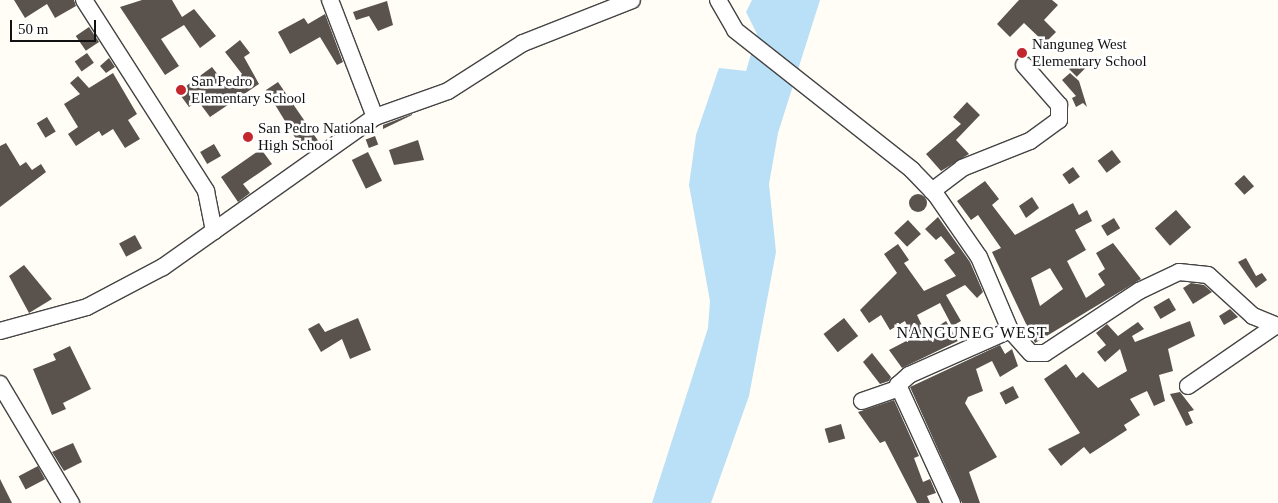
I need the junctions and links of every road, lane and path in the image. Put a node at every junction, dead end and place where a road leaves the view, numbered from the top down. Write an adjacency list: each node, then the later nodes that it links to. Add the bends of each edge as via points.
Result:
1 (84, 0): 8 (street, via 206,191)
2 (330, 0): 6 (street)
3 (632, 0): 6 (street, via 523,43 448,91)
4 (718, 0): 7 (street, via 735,30)
5 (1024, 66): 7 (street, via 1059,105 1059,120 1030,141 962,168)
6 (375, 117): 8 (street)
7 (932, 191): 10 (street, via 978,257)
8 (214, 231): 11 (street, via 163,267 87,307)
9 (1277, 326): 10 (street, via 1253,316 1217,282 1198,271 1160,280 1046,353 1031,353); 13 (street)
10 (1010, 330): 14 (street, via 909,375)
11 (0, 331)
12 (0, 384): 16 (street)
13 (1188, 386)
14 (899, 388): 15 (street); 17 (street)
15 (862, 401)
16 (71, 503)
17 (952, 503)

